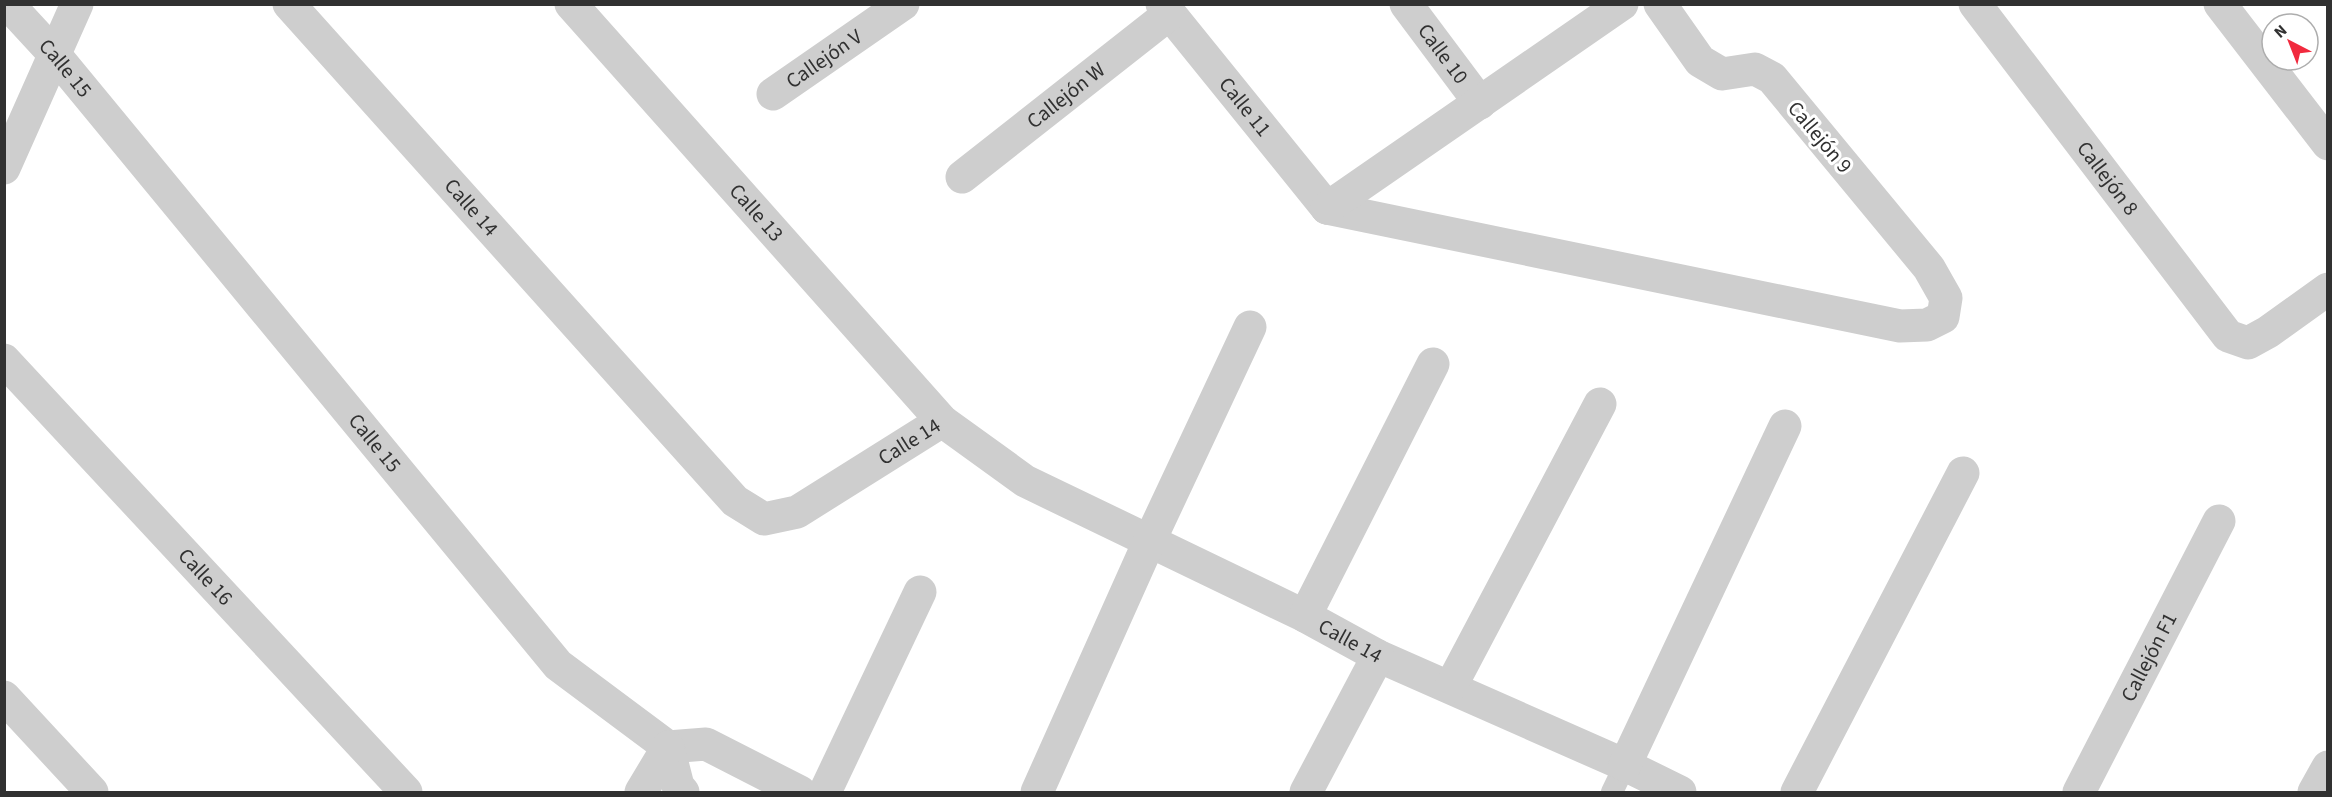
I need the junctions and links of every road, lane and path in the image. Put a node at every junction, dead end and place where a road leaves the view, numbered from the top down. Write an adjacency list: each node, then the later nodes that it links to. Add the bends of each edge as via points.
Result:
1 (8, 4): 12 (street, Calle 15)
2 (77, 4): 12 (street)
3 (289, 4): 24 (street, Calle 14, via 735,501 764,519 798,512)
4 (571, 4): 24 (street, Calle 13)
5 (903, 4): 13 (street, Callejón V)
6 (1406, 4): 14 (street, Calle 10)
7 (1622, 4): 14 (street)
8 (1660, 4): 18 (street, Callejón 9, via 1700,61 1722,74 1755,69 1772,78 1929,268 1946,298 1943,317 1927,325 1900,326)
9 (1975, 4): 19 (street, Callejón 8, via 2229,336 2248,343)
10 (2220, 4): 15 (street)
11 (1165, 10): 17 (street, Callejón W); 18 (street, Calle 11)
12 (55, 55): 16 (street); 34 (street, Calle 15, via 558,665)
13 (773, 94)
14 (1480, 103): 18 (street)
15 (2328, 144)
16 (4, 168)
17 (962, 177)
18 (1328, 208)
19 (2328, 290)
20 (1250, 327): 28 (street)
21 (4, 360): 38 (street, Calle 16)
22 (1432, 364): 30 (street)
23 (1600, 404): 32 (street)
24 (942, 421): 28 (street, Calle 14, via 1025,481)
25 (1785, 426): 36 (street)
26 (1963, 472): 46 (street)
27 (2219, 521): 47 (street, Callejón F1)
28 (1149, 543): 30 (street, Calle 14); 43 (street)
29 (920, 592): 42 (street)
30 (1305, 616): 31 (street, Calle 14)
31 (1378, 656): 32 (street, Calle 14); 44 (street)
32 (1451, 686): 36 (street, Calle 14)
33 (4, 697): 37 (street)
34 (668, 747): 39 (street); 40 (street); 41 (street, via 706,744)
35 (2328, 767): 48 (street)
36 (1619, 778): 45 (street, Calle 14)
37 (92, 792)
38 (406, 792)
39 (641, 792)
40 (683, 792)
41 (801, 792)
42 (825, 792)
43 (1037, 792)
44 (1306, 792)
45 (1680, 792)
46 (1797, 792)
47 (2079, 792)
48 (2314, 792)

